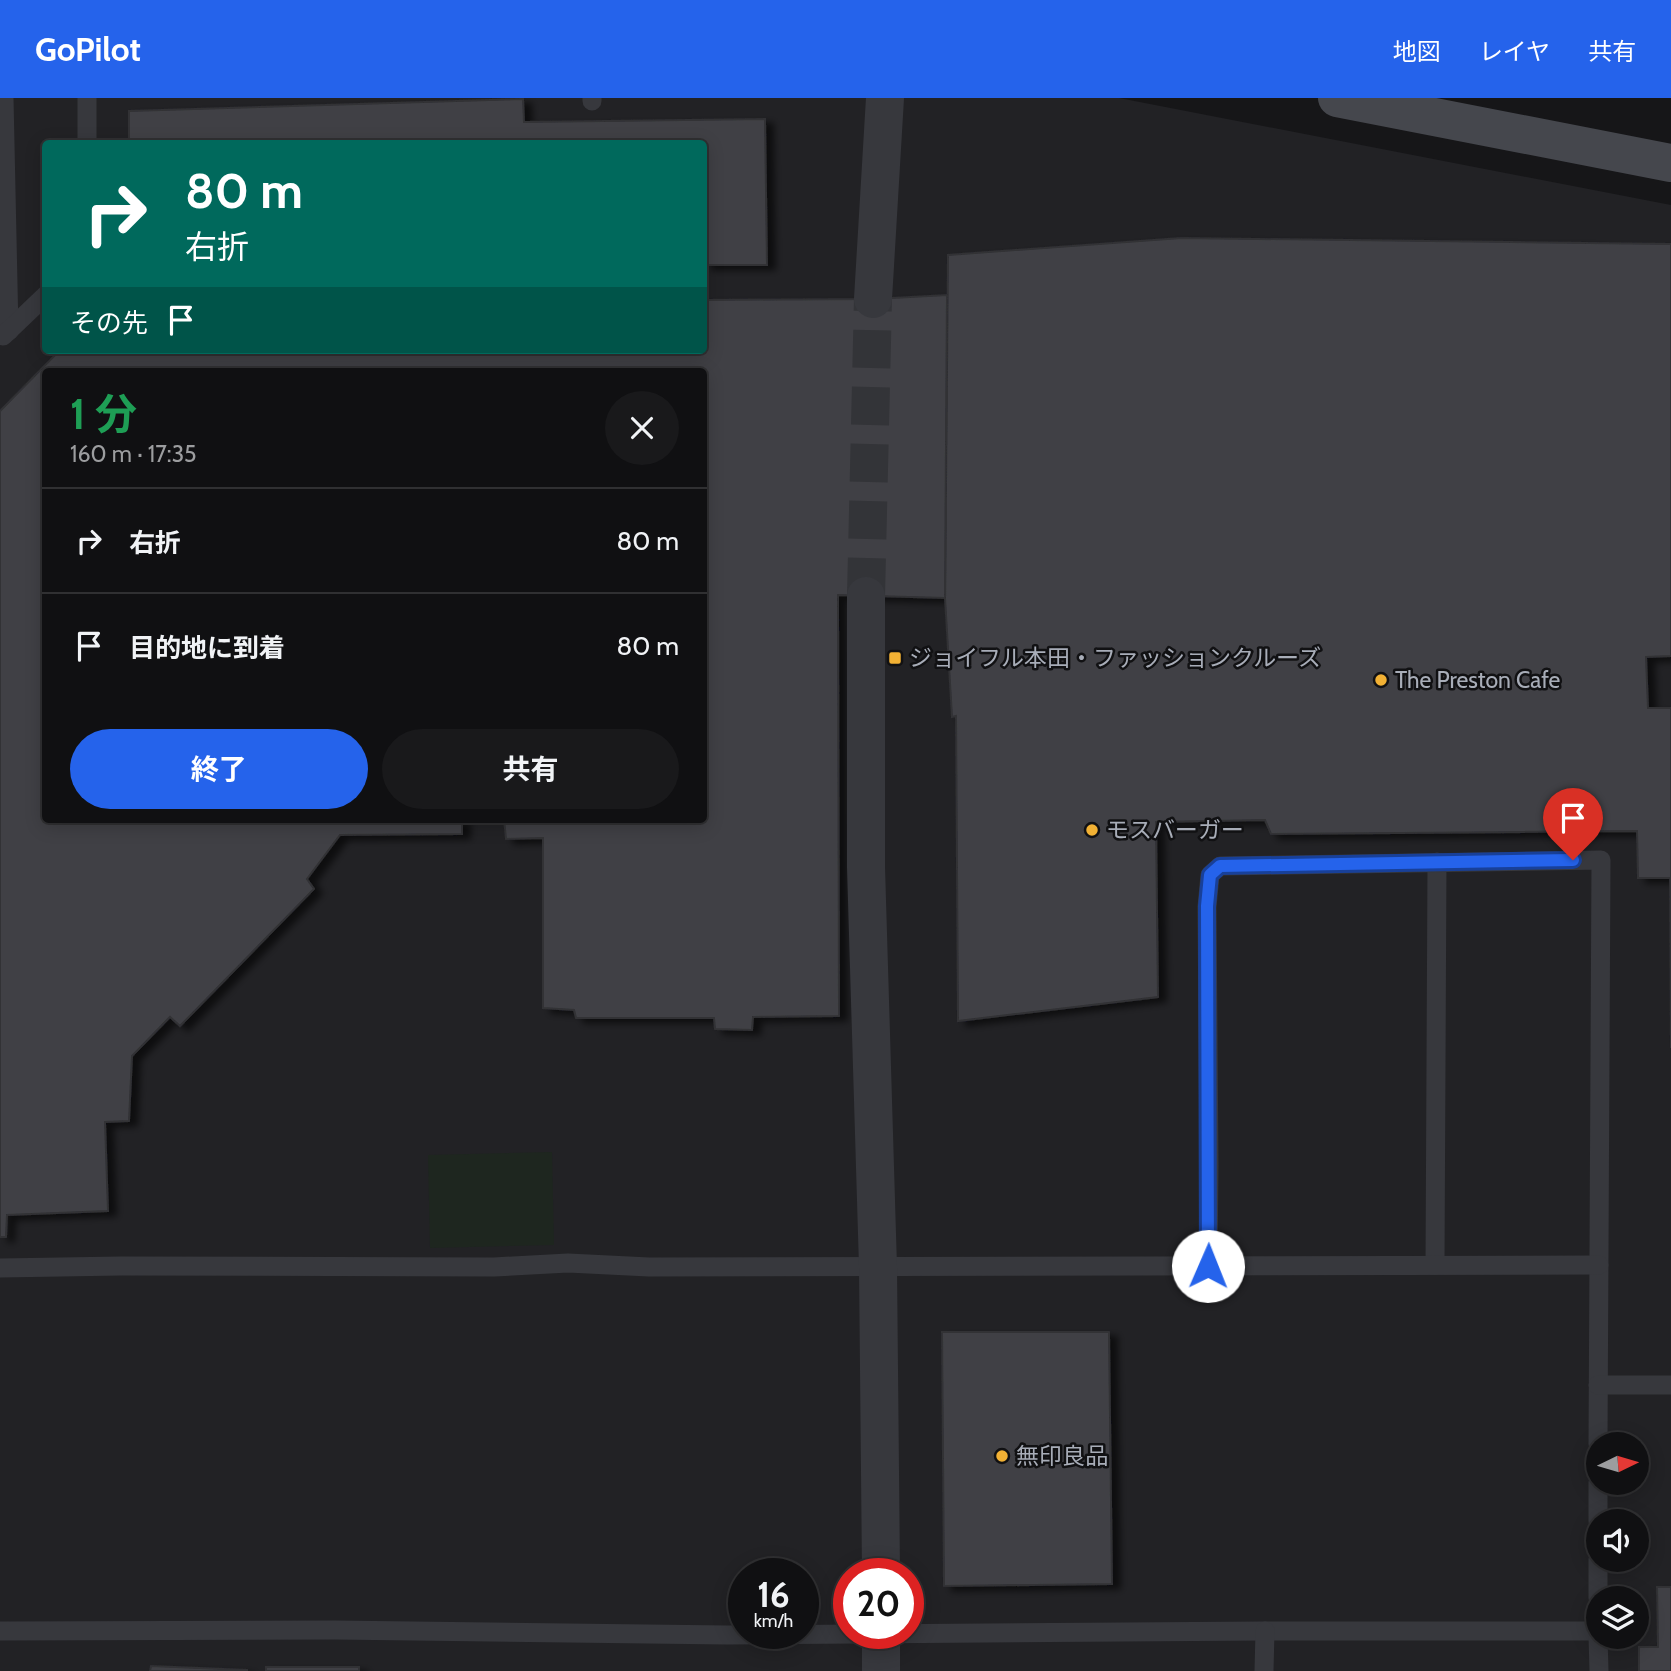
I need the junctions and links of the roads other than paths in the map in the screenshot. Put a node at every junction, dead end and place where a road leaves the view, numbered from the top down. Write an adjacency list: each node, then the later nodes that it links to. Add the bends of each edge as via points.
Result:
1 (4, 98): 9 (lane)
2 (87, 98): 5 (lane)
3 (885, 98): 8 (street)
4 (1337, 98): 6 (street)
5 (87, 140)
6 (1671, 163)
7 (42, 299): 9 (lane)
8 (873, 299)
9 (5, 335)
10 (866, 596): 15 (street, via 866,867)
11 (1437, 862): 12 (lane); 13 (lane, via 1601,860); 14 (lane, via 1220,866 1210,875)
12 (1436, 1265): 13 (lane); 14 (lane)
13 (1599, 1265): 17 (lane)
14 (1208, 1266): 15 (lane)
15 (878, 1267): 16 (lane, via 568,1263); 20 (street)
16 (0, 1268)
17 (1598, 1385): 18 (lane); 19 (lane)
18 (1671, 1385)
19 (1598, 1432)
20 (881, 1558)
21 (0, 1630): 24 (lane)
22 (1265, 1631): 23 (lane); 25 (lane); 29 (lane)
23 (924, 1633)
24 (833, 1634)
25 (1586, 1634)
26 (881, 1649): 28 (street)
27 (1598, 1649): 30 (lane)
28 (881, 1671)
29 (1264, 1671)
30 (1599, 1671)

